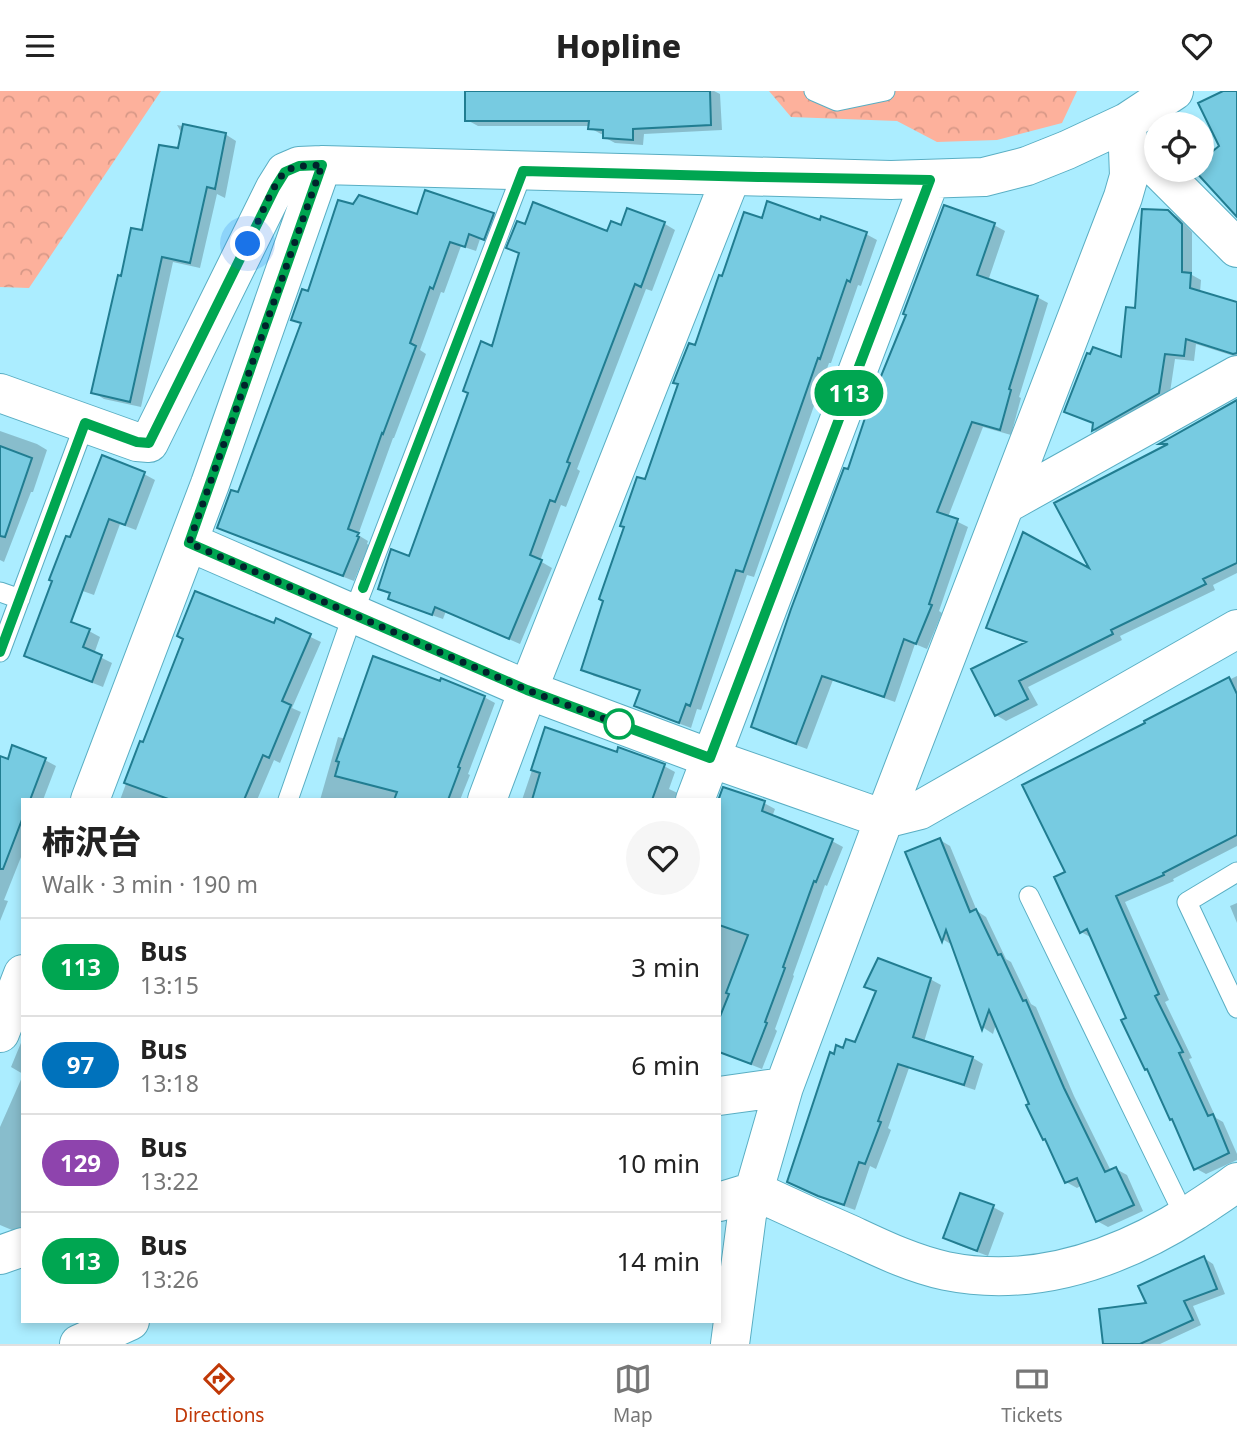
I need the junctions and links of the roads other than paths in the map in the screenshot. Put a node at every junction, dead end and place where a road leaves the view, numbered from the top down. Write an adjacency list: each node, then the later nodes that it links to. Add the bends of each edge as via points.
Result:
1 (814, 91): 2 (lane, via 837,101)
2 (885, 91)
3 (1174, 91): 4 (street)
4 (1127, 122): 5 (street); 9 (street, via 1027,166 984,177); 15 (street, via 1129,176 1123,197)
5 (1144, 152)
6 (322, 165): 7 (street); 14 (street, via 285,172 275,188 149,443); 16 (street)
7 (523, 171): 8 (street); 19 (lane)
8 (732, 177): 9 (street); 22 (street)
9 (930, 180): 23 (street)
10 (1171, 182): 11 (street)
11 (1237, 248)
12 (1237, 375): 15 (street)
13 (0, 393): 14 (street)
14 (85, 423): 18 (lane)
15 (1006, 504): 28 (street)
16 (189, 543): 19 (street); 24 (street)
17 (0, 591): 18 (lane)
18 (20, 599): 21 (lane)
19 (353, 614): 22 (street); 25 (lane)
20 (1237, 629): 28 (street, via 920,810)
21 (0, 652)
22 (527, 690): 23 (street); 26 (street)
23 (710, 758): 27 (street); 28 (street)
24 (91, 798)
25 (289, 798)
26 (488, 798)
27 (696, 798)
28 (884, 819): 34 (street)
29 (1237, 872): 32 (lane, via 1187,902)
30 (1029, 896): 39 (lane)
31 (13, 981): 33 (street)
32 (1237, 1008)
33 (0, 1034)
34 (784, 1087): 35 (street); 37 (street)
35 (721, 1096)
36 (1237, 1182): 39 (street)
37 (755, 1191): 38 (street); 39 (street, via 898,1257 982,1276 1057,1271 1148,1239); 44 (street, via 747,1215)
38 (721, 1201)
39 (1185, 1217)
40 (21, 1248): 41 (street)
41 (0, 1255)
42 (126, 1323): 43 (street)
43 (79, 1344)
44 (730, 1344)

